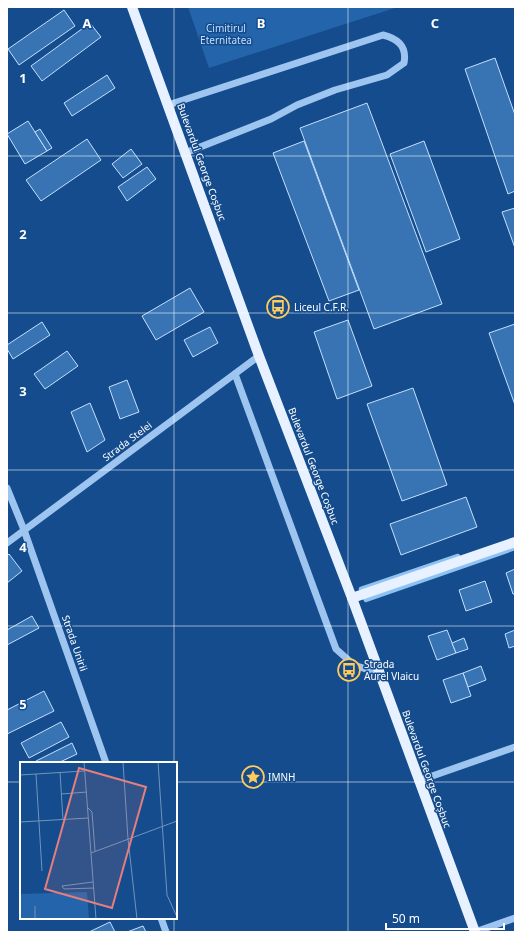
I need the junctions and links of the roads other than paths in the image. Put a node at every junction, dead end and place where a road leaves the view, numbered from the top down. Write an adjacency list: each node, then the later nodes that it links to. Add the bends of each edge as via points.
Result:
1 (132, 7): 2 (main road, Bulevardul George Coșbuc)
2 (168, 105): 3 (main road, Bulevardul George Coșbuc); 3 (street, via 383,35 393,38 406,54 404,63 387,75 335,90)
3 (185, 153): 4 (main road, Bulevardul George Coșbuc)
4 (259, 356): 5 (street, Strada Stelei); 10 (main road, Bulevardul George Coșbuc)
5 (235, 374): 7 (street, Strada Stelei); 11 (street, via 336,649 354,665)
6 (7, 488): 7 (street, Strada Unirii)
7 (24, 530): 9 (street, Strada Stelei); 13 (street, Strada Unirii)
8 (515, 542): 10 (main road)
9 (7, 543)
10 (352, 598): 11 (main road, Bulevardul George Coșbuc)
11 (378, 673): 14 (main road, Bulevardul George Coșbuc)
12 (515, 747): 14 (street)
13 (106, 762)
14 (418, 781): 18 (main road, Bulevardul George Coșbuc)
15 (515, 918): 18 (street)
16 (161, 919): 17 (street)
17 (166, 932)
18 (475, 932)

